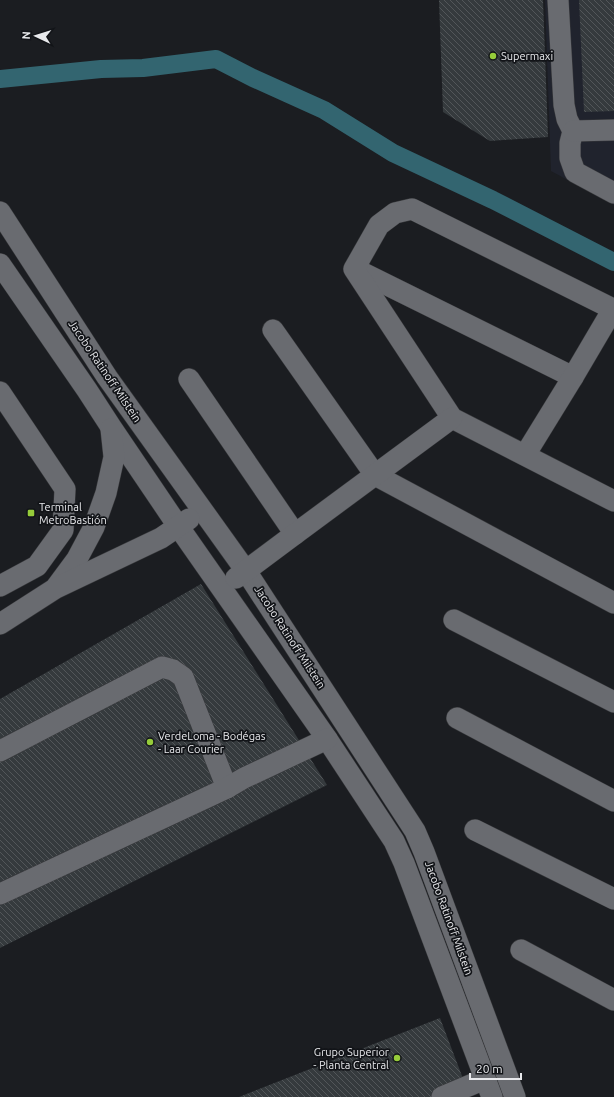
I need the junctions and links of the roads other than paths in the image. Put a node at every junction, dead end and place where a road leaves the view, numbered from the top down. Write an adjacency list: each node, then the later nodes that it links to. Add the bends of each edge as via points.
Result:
1 (558, 0): 3 (street, via 564,105)
2 (614, 130): 3 (street)
3 (572, 131): 4 (street, via 570,158 575,172)
4 (614, 193)
5 (0, 212): 12 (street, Jacobo Ratinoff Milstein)
6 (0, 264): 14 (street, Jacobo Ratinoff Milstein)
7 (354, 269): 9 (street); 9 (street, via 379,225 395,213 412,209 419,212 613,309); 13 (street)
8 (273, 330): 16 (street)
9 (573, 377): 15 (street)
10 (189, 379): 20 (street)
11 (0, 392): 22 (street, via 65,489 63,530 37,566)
12 (131, 408): 14 (street); 18 (street, Jacobo Ratinoff Milstein)
13 (452, 418): 15 (street); 16 (street)
14 (111, 427): 19 (street, Jacobo Ratinoff Milstein); 23 (street, via 114,457 106,493 94,527 77,559)
15 (525, 455): 17 (street)
16 (375, 475): 20 (street); 25 (street)
17 (614, 501)
18 (203, 510): 19 (street); 21 (street, Jacobo Ratinoff Milstein)
19 (178, 526): 23 (street, via 161,538); 24 (street, Jacobo Ratinoff Milstein)
20 (295, 534): 21 (street)
21 (246, 571): 24 (street); 41 (street, Jacobo Ratinoff Milstein, via 415,831)
22 (0, 586)
23 (56, 588): 27 (street)
24 (223, 589): 30 (street, Jacobo Ratinoff Milstein)
25 (614, 603)
26 (454, 620): 28 (street)
27 (0, 624)
28 (614, 702)
29 (457, 718): 33 (street)
30 (327, 739): 32 (street); 39 (street, Jacobo Ratinoff Milstein, via 394,841)
31 (0, 751): 32 (street, via 162,667 173,670 183,677)
32 (227, 788): 35 (street)
33 (614, 801)
34 (475, 830): 36 (street)
35 (2, 888)
36 (614, 899)
37 (521, 950): 38 (street)
38 (614, 1000)
39 (489, 1088): 40 (street)
40 (442, 1097)
41 (515, 1097)

